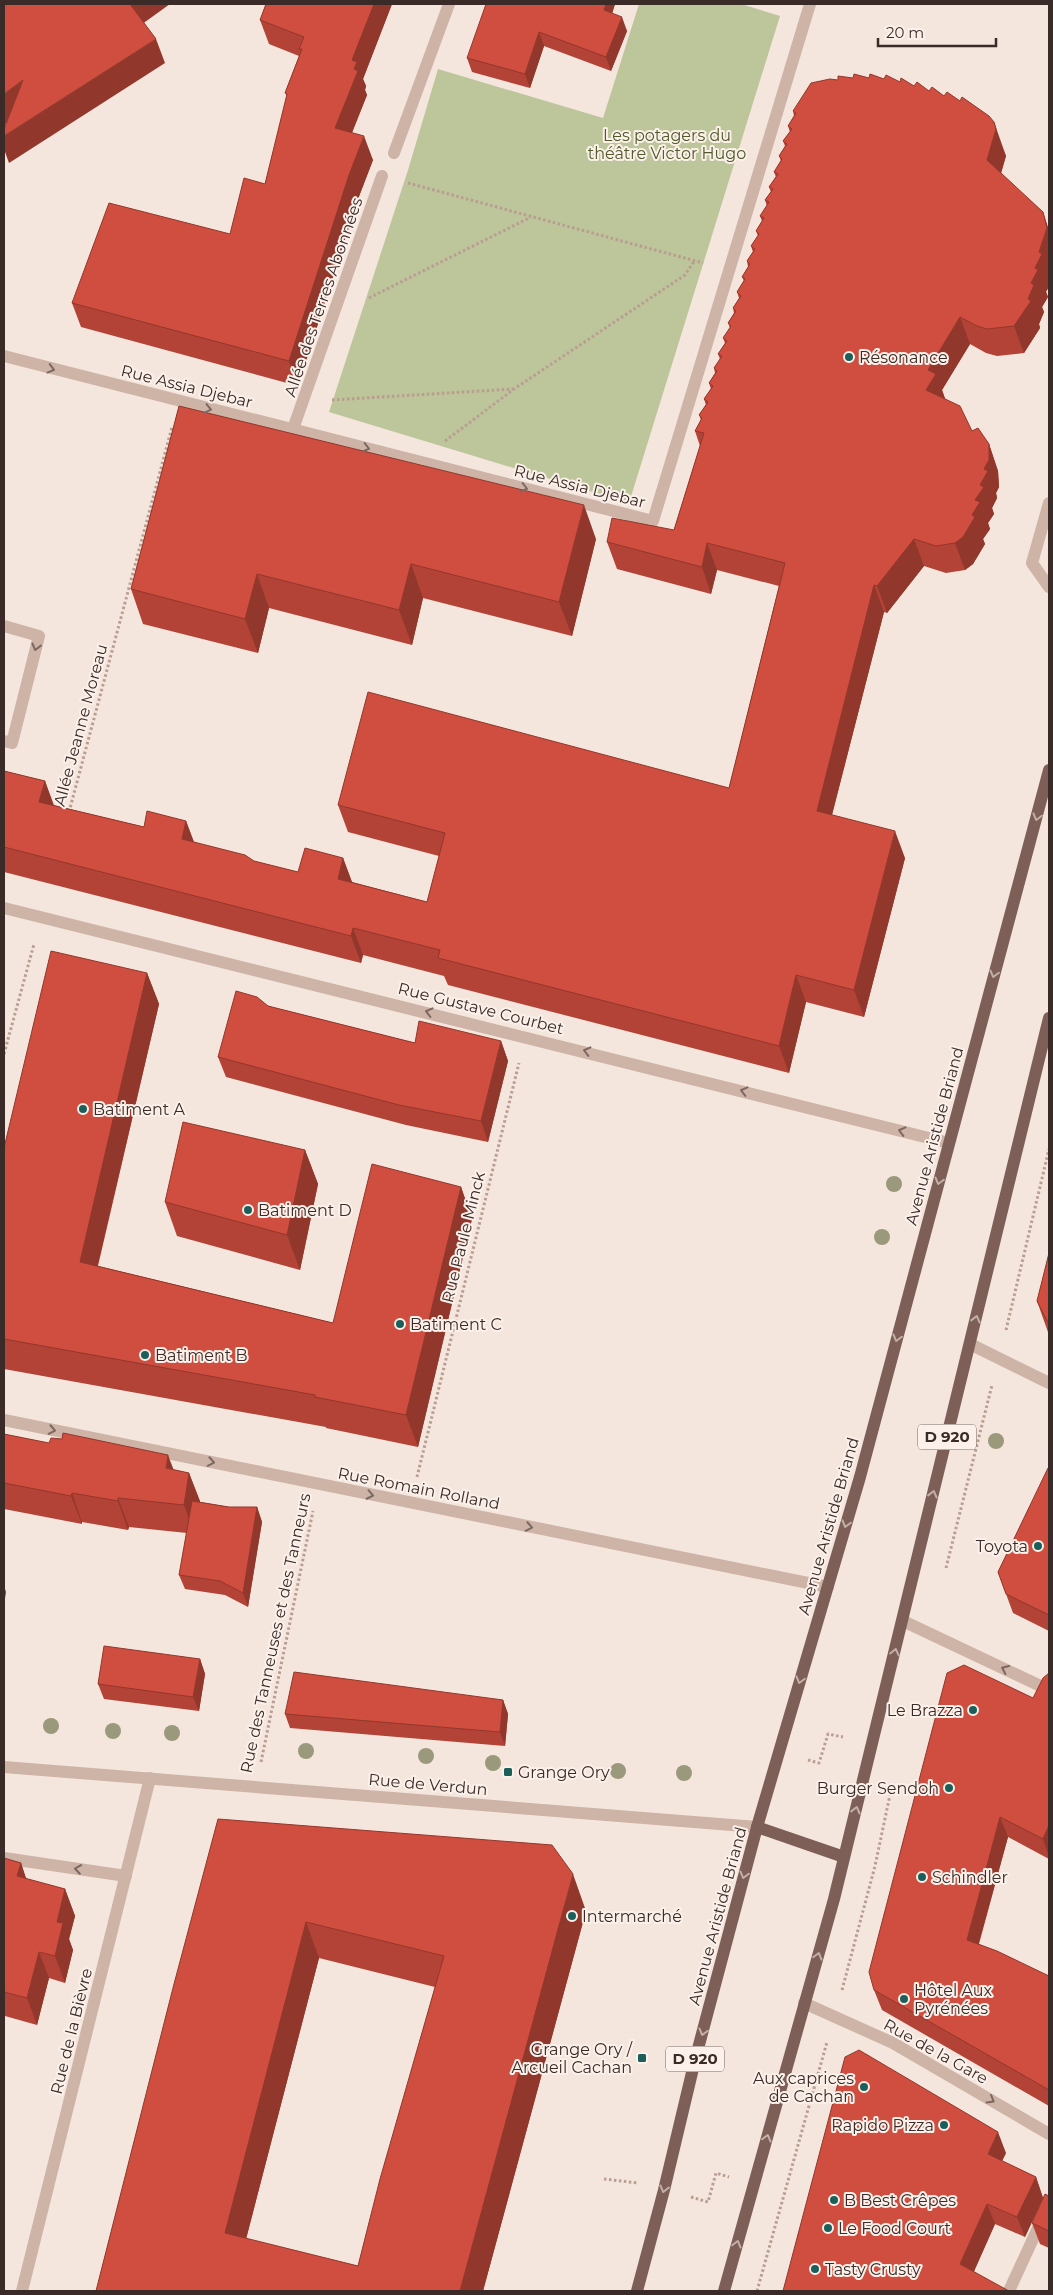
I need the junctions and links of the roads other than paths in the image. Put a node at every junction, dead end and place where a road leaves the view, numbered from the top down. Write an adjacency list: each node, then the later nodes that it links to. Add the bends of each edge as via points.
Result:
1 (449, 4): 3 (street)
2 (810, 4): 6 (street, Rue Assia Djebar, one-way to 2, via 653,521)
3 (394, 153)
4 (382, 176): 6 (street, Allée des Terres Abonnées)
5 (4, 356): 6 (street, Rue Assia Djebar, one-way to 6)
6 (293, 429)
7 (1049, 502): 8 (street, via 1032,563)
8 (1049, 587)
9 (4, 626): 10 (street, one-way to 10, via 39,636 12,743)
10 (4, 741)
11 (1049, 770): 15 (main road, Avenue Aristide Briand / D 920, one-way to 15)
12 (4, 908): 15 (street, Rue Gustave Courbet, one-way to 12)
13 (1049, 1018): 14 (main road, D 920)
14 (1045, 1050): 16 (main road, D 920, one-way to 14)
15 (949, 1143): 19 (main road, Avenue Aristide Briand / D 920, one-way to 19)
16 (970, 1344): 17 (street); 20 (main road, D 920, one-way to 16)
17 (1049, 1383)
18 (4, 1420): 19 (street, Rue Romain Rolland, one-way to 19)
19 (828, 1586): 24 (main road, Avenue Aristide Briand / D 920, one-way to 24)
20 (902, 1621): 21 (street, one-way to 20); 25 (main road, D 920, one-way to 20)
21 (1049, 1690)
22 (4, 1767): 23 (street, Rue de Verdun)
23 (150, 1778): 24 (street, Rue de Verdun); 27 (street, Rue de la Bièvre)
24 (757, 1827): 25 (main road, Rue de Verdun); 32 (main road, Avenue Aristide Briand / D 920, one-way to 32)
25 (844, 1857): 28 (main road, D 920, one-way to 25)
26 (4, 1858): 27 (street, one-way to 26)
27 (126, 1876): 31 (street, Rue de la Bièvre)
28 (804, 2003): 29 (street, Rue de la Gare, one-way to 29, via 893,2043); 33 (main road, D 920, one-way to 28)
29 (1049, 2134)
30 (1049, 2204): 34 (street)
31 (22, 2291)
32 (637, 2291)
33 (724, 2291)
34 (1009, 2291)

